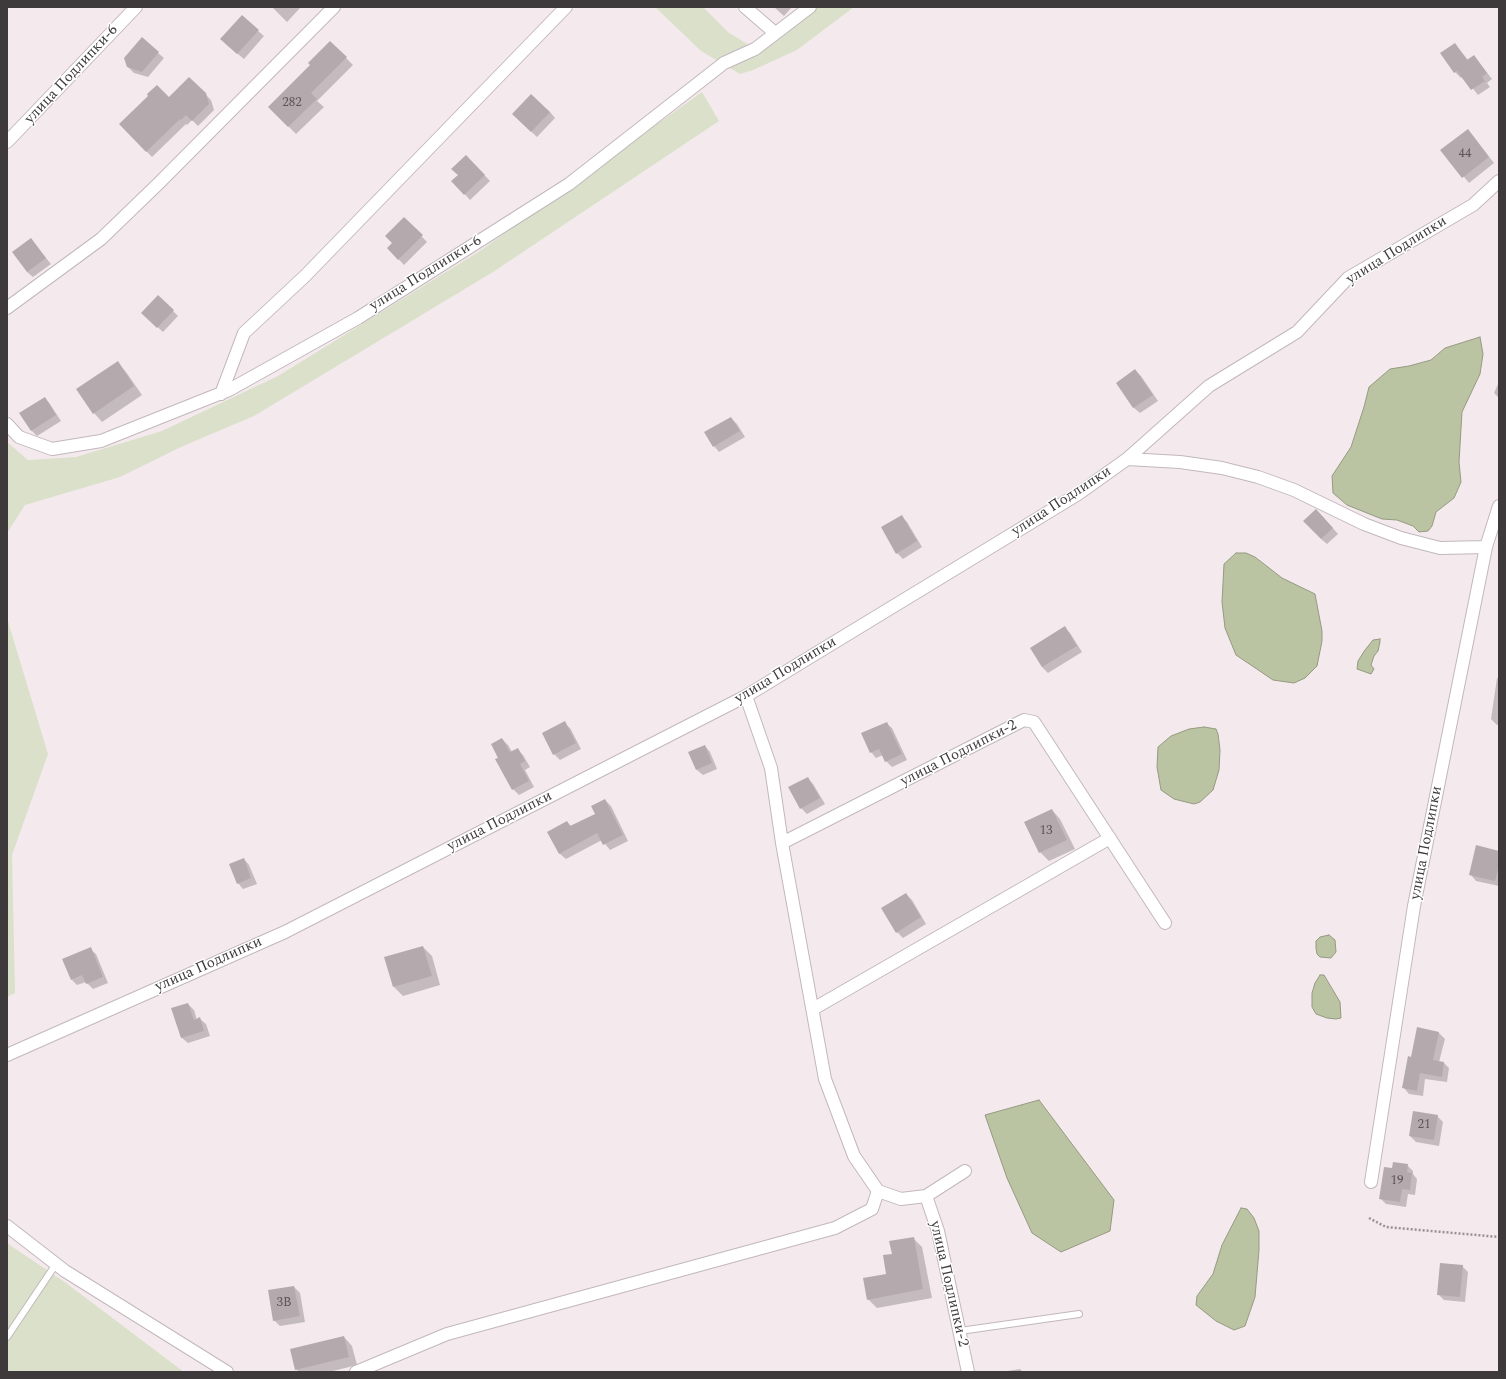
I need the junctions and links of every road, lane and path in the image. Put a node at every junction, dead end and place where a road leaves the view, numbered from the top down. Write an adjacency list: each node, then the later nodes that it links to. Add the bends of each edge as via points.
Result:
1 (136, 7): 7 (street, улица Подлипки-6)
2 (334, 7): 9 (street, via 101,239)
3 (566, 7): 10 (street, via 305,276 244,333)
4 (745, 7): 6 (street)
5 (810, 7): 6 (street, улица Подлипки-6)
6 (775, 33): 10 (street, улица Подлипки-6, via 755,49 724,63 569,184 358,318)
7 (9, 138)
8 (1499, 181): 12 (street, улица Подлипки, via 1472,205 1348,278 1297,332 1209,386)
9 (7, 308)
10 (221, 394): 11 (street, улица Подлипки-6, via 101,441 52,449 19,437)
11 (7, 424)
12 (1127, 459): 14 (street, via 1180,462 1222,468 1294,490 1364,524 1401,538 1440,548); 15 (street, улица Подлипки, via 1078,494)
13 (1499, 506): 14 (street, улица Подлипки)
14 (1486, 547): 22 (street, улица Подлипки, via 1414,906)
15 (746, 696): 17 (street, via 771,768); 20 (street, улица Подлипки, via 285,932)
16 (1110, 838): 17 (street, улица Подлипки-2, via 1034,722 1024,720); 18 (street, улица Подлипки-2); 19 (street)
17 (782, 843): 19 (street)
18 (1165, 923)
19 (813, 1009): 23 (street, via 826,1079 854,1156)
20 (7, 1055)
21 (965, 1171): 24 (street)
22 (1371, 1182)
23 (878, 1191): 24 (street, via 901,1199); 33 (street, via 872,1210 835,1228 447,1334)
24 (926, 1196): 30 (street, улица Подлипки-2, via 938,1231)
25 (1369, 1218): 27 (path, via 1386,1227)
26 (7, 1226): 28 (street)
27 (1499, 1237)
28 (56, 1264): 31 (lane); 32 (street)
29 (1079, 1314): 30 (lane)
30 (960, 1331): 34 (street, улица Подлипки-2)
31 (7, 1337)
32 (227, 1372)
33 (356, 1372)
34 (968, 1372)

